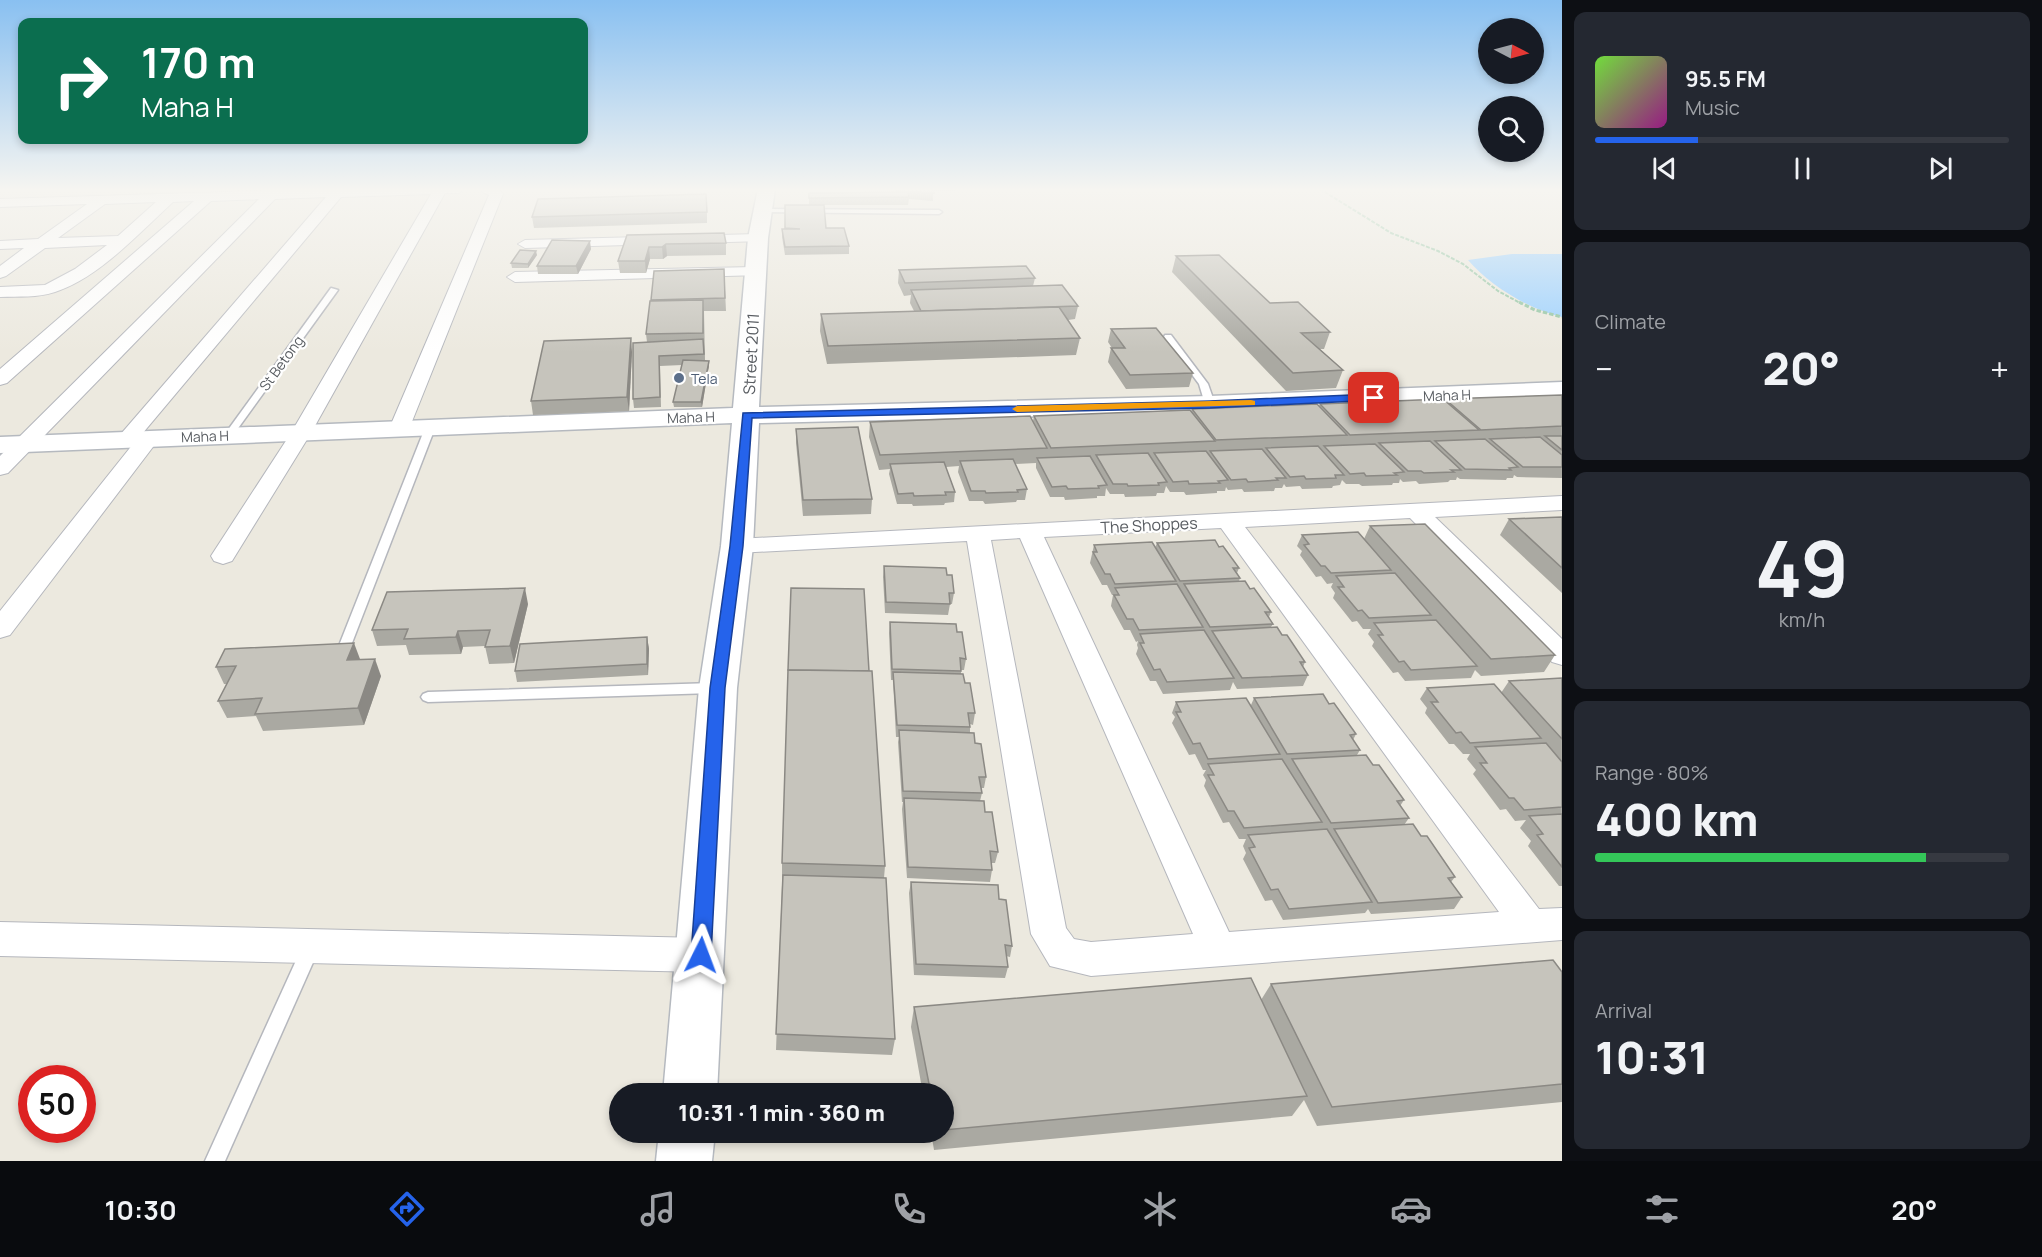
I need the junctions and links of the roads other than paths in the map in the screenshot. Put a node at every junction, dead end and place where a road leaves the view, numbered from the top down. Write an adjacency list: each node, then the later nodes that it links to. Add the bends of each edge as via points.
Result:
1 (38, 243): 13 (street)
2 (42, 243): 14 (street)
3 (117, 243): 17 (street, via 58,285 42,290)
4 (154, 243): 19 (street)
5 (221, 243): 28 (street)
6 (296, 243): 27 (street)
7 (410, 243): 25 (street)
8 (476, 243): 24 (street)
9 (536, 243): 12 (street)
10 (681, 243): 15 (street)
11 (760, 243): 22 (street, Street 2011)
12 (525, 244)
13 (0, 245)
14 (0, 273)
15 (515, 277)
16 (333, 290): 26 (lane, St Betong)
17 (0, 292)
18 (1168, 337): 21 (lane, via 1203,384)
19 (0, 379)
20 (1562, 390): 21 (street, Maha H)
21 (1210, 404): 22 (street, Maha H)
22 (747, 415): 23 (street, Maha H); 35 (street, Street 2011)
23 (430, 428): 24 (street, Maha H); 38 (lane)
24 (399, 429): 25 (street, Maha H)
25 (301, 433): 26 (street, Maha H); 36 (street)
26 (228, 435): 27 (street, Maha H)
27 (138, 439): 28 (street, Maha H); 37 (street)
28 (12, 444): 29 (street)
29 (0, 468)
30 (1562, 503): 31 (street, The Shoppes)
31 (1416, 511): 32 (street, The Shoppes); 39 (street)
32 (1228, 521): 33 (street, The Shoppes); 42 (street)
33 (1029, 531): 34 (street, The Shoppes); 45 (street)
34 (978, 534): 35 (street, The Shoppes); 45 (street, via 1049,934 1063,954 1091,959)
35 (737, 546): 40 (street, Street 2011)
36 (222, 556)
37 (0, 629)
38 (346, 643)
39 (1562, 655)
40 (718, 688): 41 (lane); 46 (street, Street 2011)
41 (428, 697)
42 (1546, 925): 45 (street)
43 (0, 939): 44 (street)
44 (312, 946): 46 (street); 49 (lane)
45 (1219, 951)
46 (701, 955): 47 (street, Street 2011)
47 (691, 1083)
48 (686, 1143): 50 (street)
49 (214, 1161)
50 (684, 1161)

